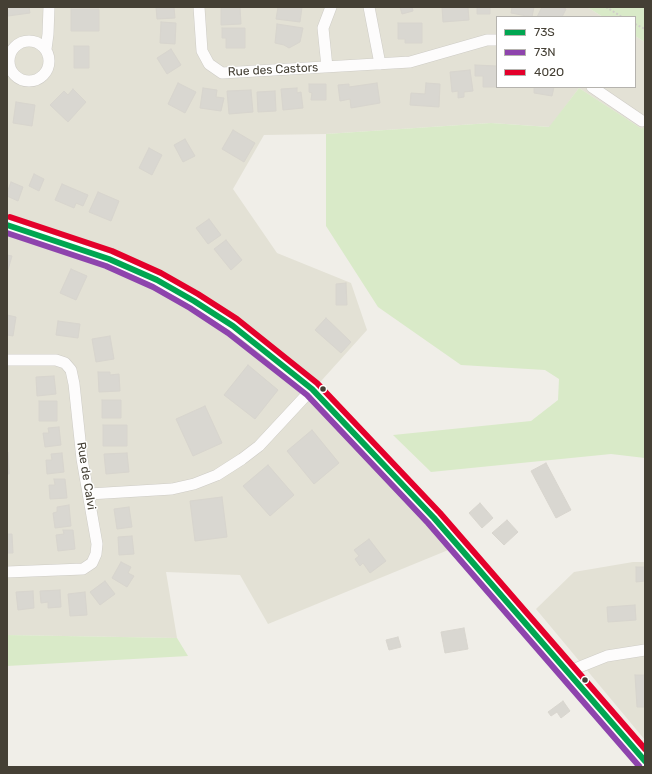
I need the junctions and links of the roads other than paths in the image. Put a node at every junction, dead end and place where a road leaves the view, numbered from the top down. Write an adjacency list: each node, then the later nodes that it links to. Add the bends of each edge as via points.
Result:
1 (48, 7): 6 (street)
2 (199, 7): 8 (street, Rue des Castors, via 202,51 209,64 222,73)
3 (331, 7): 8 (street, Rue des Castors, via 323,28)
4 (369, 7): 7 (street)
5 (496, 40): 7 (street, Rue des Castors, via 487,40 410,62)
6 (46, 49)
7 (380, 64): 8 (street, Rue des Castors)
8 (327, 67)
9 (593, 88): 10 (street)
10 (642, 121)
11 (7, 225): 13 (street, via 109,259 157,280 233,326)
12 (7, 360): 14 (street, Rue de Calvi, via 56,360 65,363 72,370 82,459)
13 (312, 389): 14 (street, via 259,446 217,475 172,489); 17 (street, via 434,518)
14 (89, 494): 15 (street, Rue de Calvi, via 97,544 92,563 83,569)
15 (7, 572)
16 (645, 650): 17 (street, via 607,656)
17 (568, 672): 18 (street)
18 (645, 761)

